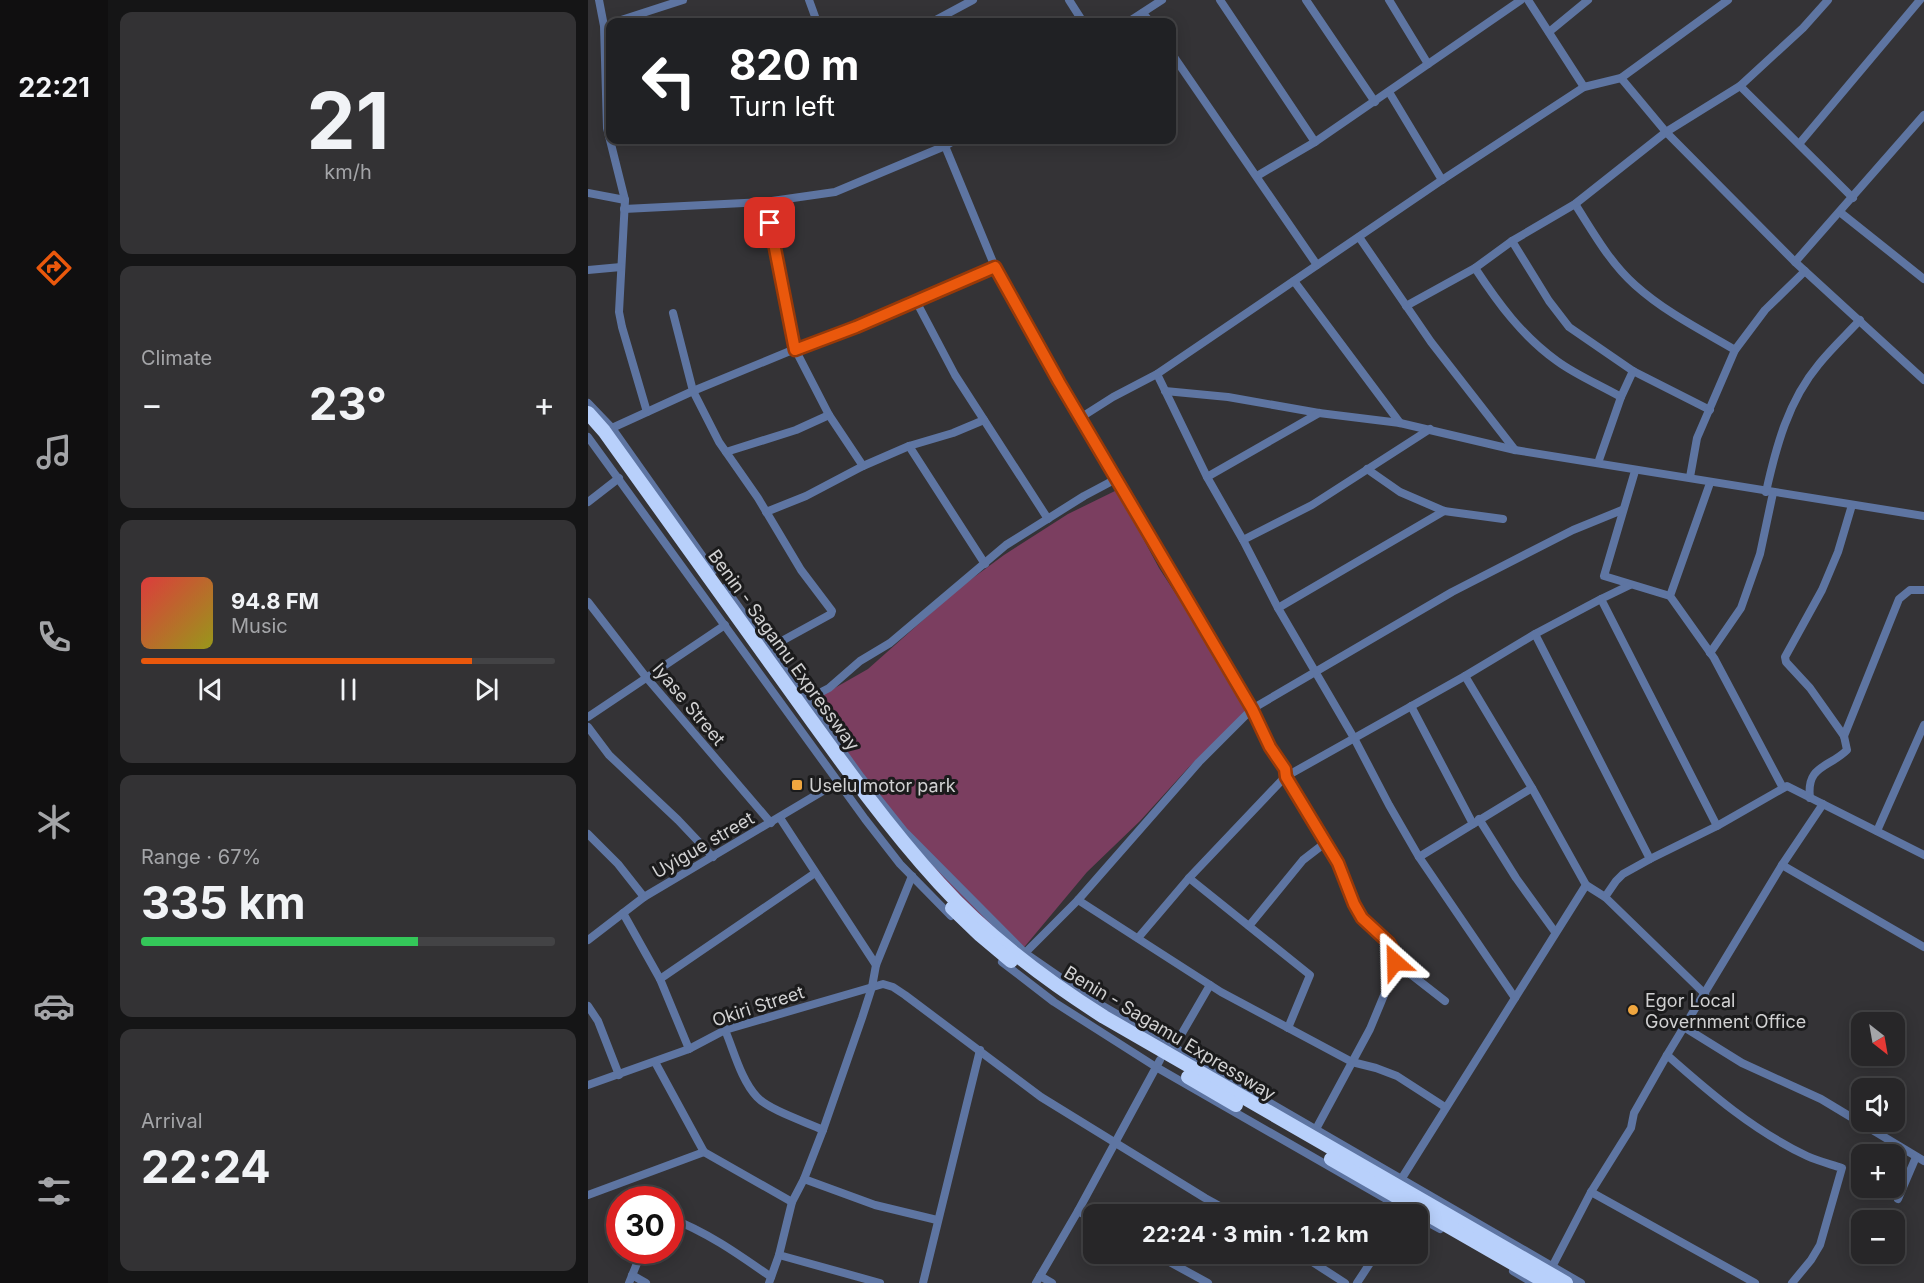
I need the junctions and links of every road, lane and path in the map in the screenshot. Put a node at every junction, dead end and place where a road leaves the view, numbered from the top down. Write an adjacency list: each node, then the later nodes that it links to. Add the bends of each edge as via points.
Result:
1 (599, 0): 17 (street)
2 (683, 0): 18 (street)
3 (809, 0): 19 (street)
4 (973, 0): 20 (street)
5 (1069, 0): 21 (street)
6 (1161, 0): 16 (street)
7 (1220, 0): 34 (street)
8 (1306, 0): 31 (street)
9 (1389, 0): 26 (street)
10 (1521, 0): 26 (street)
11 (1528, 0): 24 (street)
12 (1588, 0): 24 (street)
13 (1728, 0): 27 (street)
14 (1828, 0): 28 (street)
15 (1920, 0): 37 (street)
16 (1143, 13): 22 (street); 23 (street)
17 (607, 18)
18 (628, 18)
19 (816, 18)
20 (939, 18)
21 (1080, 18)
22 (1135, 18)
23 (1147, 18)
24 (1549, 32): 29 (street)
25 (1176, 60): 39 (street)
26 (1428, 64): 30 (street)
27 (1621, 78): 29 (street); 33 (street)
28 (1740, 86): 33 (street); 37 (street)
29 (1584, 87): 40 (street)
30 (1389, 92): 31 (street); 40 (street)
31 (1375, 102): 34 (street)
32 (1924, 115): 42 (street)
33 (1666, 132): 45 (street); 49 (street)
34 (1315, 142): 39 (street)
35 (613, 144): 44 (street)
36 (948, 144): 38 (street)
37 (1799, 144): 42 (street)
38 (945, 146): 43 (street, via 835,192); 52 (street)
39 (1257, 176): 50 (street)
40 (1442, 180): 47 (street)
41 (588, 193): 44 (street)
42 (1853, 198): 46 (street)
43 (765, 202): 44 (street); 62 (street)
44 (625, 204): 51 (street)
45 (1575, 204): 48 (street); 63 (street, via 1612,260 1634,285)
46 (1841, 213): 49 (street); 56 (street)
47 (1359, 237): 50 (street); 59 (street)
48 (1512, 241): 53 (street); 64 (street, via 1569,327)
49 (1796, 262): 55 (street)
50 (1317, 265): 57 (street)
51 (621, 267): 54 (street); 72 (street, via 621,327)
52 (995, 267): 58 (street); 76 (street)
53 (1475, 268): 59 (street); 69 (street, via 1528,337 1557,362)
54 (588, 270)
55 (1805, 271): 61 (street); 63 (street, via 1765,310)
56 (1924, 279)
57 (1294, 281): 65 (street); 78 (street)
58 (916, 301): 62 (street); 77 (street)
59 (1406, 306): 84 (street)
60 (673, 313): 67 (street)
61 (1860, 320): 66 (street); 95 (street, via 1818,365 1793,405 1777,443)
62 (795, 350): 67 (street); 75 (street)
63 (1735, 350): 71 (street)
64 (1633, 371): 69 (street); 71 (street)
65 (1156, 374): 68 (street); 76 (street)
66 (1924, 380)
67 (693, 391): 72 (street); 85 (street)
68 (1165, 391): 74 (street); 90 (street)
69 (1621, 397): 86 (street)
70 (588, 403): 80 (street)
71 (1710, 410): 91 (street, via 1697,438)
72 (647, 412): 80 (street)
73 (588, 413): 168 (highway, Benin - Sagamu Expressway, via 883,818 940,884 980,922)
74 (1319, 413): 78 (street); 90 (street)
75 (829, 415): 85 (street); 87 (street)
76 (1080, 418): 93 (street)
77 (984, 420): 83 (street); 102 (street)
78 (1400, 423): 81 (street)
79 (588, 425): 168 (highway, via 836,770 900,852 980,935 1048,989)
80 (612, 428): 114 (street)
81 (1430, 429): 84 (street); 88 (street)
82 (588, 437): 92 (street)
83 (909, 446): 87 (street); 105 (street)
84 (1515, 450): 86 (street)
85 (726, 452): 100 (street)
86 (1598, 463): 89 (street)
87 (863, 466): 100 (street)
88 (1367, 469): 99 (street, via 1400,492); 104 (street, via 1312,505)
89 (1635, 471): 91 (street); 98 (street)
90 (1207, 477): 104 (street)
91 (1690, 477): 94 (street)
92 (619, 478): 96 (street); 112 (street)
93 (1116, 479): 102 (street); 121 (street)
94 (1710, 483): 95 (street); 108 (street)
95 (1769, 492): 97 (street); 115 (street, via 1760,554 1741,608)
96 (588, 502)
97 (1852, 505): 101 (street); 125 (street, via 1839,552 1785,657)
98 (1622, 510): 106 (street, via 1604,573 1607,578); 116 (street, via 1573,530 1452,592)
99 (1444, 511): 103 (street); 111 (street)
100 (766, 512): 114 (street, via 801,570 832,611)
101 (1924, 516)
102 (1048, 519): 105 (street, via 1006,545)
103 (1503, 519)
104 (1243, 540): 111 (street)
105 (986, 564): 119 (street, via 890,643)
106 (1630, 585): 108 (street); 109 (street)
107 (1924, 590): 125 (street, via 1910,590 1899,599)
108 (1670, 596): 115 (street)
109 (1600, 599): 113 (street); 136 (street)
110 (588, 602): 118 (street, Iyase Street)
111 (1278, 608): 116 (street)
112 (724, 625): 118 (street); 128 (street)
113 (1535, 634): 117 (street); 143 (street)
114 (769, 648): 119 (street)
115 (1710, 653): 130 (street)
116 (1315, 673): 121 (street); 126 (street)
117 (1465, 676): 120 (street); 129 (street)
118 (646, 677): 122 (street); 135 (street, Iyase Street)
119 (806, 700): 158 (street, via 904,831)
120 (1411, 706): 126 (street); 134 (street)
121 (1252, 709): 127 (street); 151 (street, via 1199,762)
122 (588, 717)
123 (1924, 725): 137 (street)
124 (588, 727): 141 (street, via 609,755)
125 (1844, 736): 131 (street, via 1846,751 1812,777 1808,784)
126 (1354, 738): 127 (street); 142 (street)
127 (1286, 777): 139 (street); 147 (street)
128 (838, 782): 133 (street, Uyigue street); 146 (street)
129 (1532, 788): 134 (street); 148 (street)
130 (1783, 788): 131 (street, via 1792,788); 136 (street)
131 (1810, 798): 132 (street)
132 (1823, 804): 137 (street); 144 (street)
133 (780, 818): 135 (street, Uyigue street); 145 (street)
134 (1476, 821): 142 (street); 154 (street)
135 (771, 823): 141 (street, Uyigue street)
136 (1717, 826): 143 (street)
137 (1877, 831): 140 (street)
138 (588, 834): 149 (street)
139 (1324, 843): 153 (street, via 1303,860); 159 (street, via 1338,863 1362,918 1389,943 1396,955)
140 (1924, 855)
141 (713, 856): 149 (street, Uyigue street)
142 (1419, 856): 165 (street)
143 (1650, 859): 150 (street, via 1623,874)
144 (1782, 865): 157 (street); 164 (street)
145 (815, 873): 160 (street); 161 (street)
146 (912, 876): 160 (street); 178 (street, via 1022,978 1082,1020)
147 (1189, 878): 153 (street); 156 (street)
148 (1586, 885): 150 (street); 154 (street)
149 (644, 897): 152 (street, Uyigue street)
150 (1605, 897): 164 (street)
151 (1078, 900): 156 (street); 158 (street)
152 (623, 913): 155 (street, Uyigue street); 161 (street)
153 (1249, 926): 170 (street, via 1310,975)
154 (1555, 932): 165 (street)
155 (589, 938)
156 (1138, 938): 162 (street)
157 (1924, 947)
158 (1026, 953): 172 (street, via 1096,1002)
159 (1395, 962): 166 (street); 177 (street, via 1370,1029)
160 (876, 965): 163 (street)
161 (660, 979): 173 (street)
162 (1210, 985): 170 (street); 172 (street)
163 (872, 987): 171 (street, Okiri Street); 174 (street, via 893,987); 183 (street)
164 (1705, 994): 169 (street)
165 (1515, 998): 181 (street)
166 (1445, 1001)
167 (588, 1006): 179 (street)
168 (1101, 1020): 178 (highway); 219 (highway, Benin - Sagamu Expressway)
169 (1684, 1027): 175 (street); 186 (street, via 1742,1063 1821,1099)
170 (1288, 1028): 177 (street)
171 (725, 1030): 173 (street, Okiri Street); 183 (street, via 757,1098)
172 (1174, 1047): 182 (street)
173 (689, 1049): 176 (street, Okiri Street)
174 (980, 1050): 184 (street, via 1041,1097); 198 (street)
175 (1667, 1055): 190 (street, via 1634,1113 1631,1128); 222 (street, via 1756,1127 1807,1156 1842,1168 1820,1245)
176 (655, 1062): 179 (street, Okiri Street); 185 (street)
177 (1352, 1062): 181 (street, via 1397,1076); 182 (street)
178 (1158, 1064): 184 (street); 195 (street); 218 (highway)
179 (619, 1074): 180 (street, Okiri Street)
180 (588, 1085)
181 (1445, 1107): 188 (street)
182 (1316, 1129): 188 (street)
183 (823, 1130): 189 (street)
184 (1114, 1143): 194 (street); 196 (street)
185 (704, 1152): 191 (street); 193 (street)
186 (1916, 1157): 187 (street); 192 (street)
187 (1924, 1161)
188 (1402, 1178): 206 (street)
189 (804, 1179): 193 (street); 198 (street, via 875,1205)
190 (1591, 1192): 206 (street); 221 (street)
191 (588, 1195)
192 (1898, 1199)
193 (792, 1202): 201 (street)
194 (1217, 1204)
195 (1390, 1204)
196 (1078, 1211): 197 (street); 209 (street)
197 (1083, 1214)
198 (937, 1220): 212 (street)
199 (684, 1223): 208 (street, via 724,1244)
200 (1428, 1223): 217 (street)
201 (779, 1255): 208 (street); 211 (street)
202 (637, 1264): 207 (street)
203 (1173, 1264): 214 (street)
204 (1316, 1264): 215 (street)
205 (1369, 1264): 216 (street)
206 (1552, 1267): 220 (street)
207 (631, 1279): 210 (street)
208 (770, 1280)
209 (1038, 1280): 213 (street)
210 (646, 1283)
211 (880, 1283)
212 (923, 1283)
213 (1052, 1283)
214 (1208, 1283)
215 (1345, 1283)
216 (1357, 1283)
217 (1533, 1283)
218 (1547, 1283)
219 (1566, 1283)
220 (1581, 1283)
221 (1755, 1283)
222 (1792, 1283)

